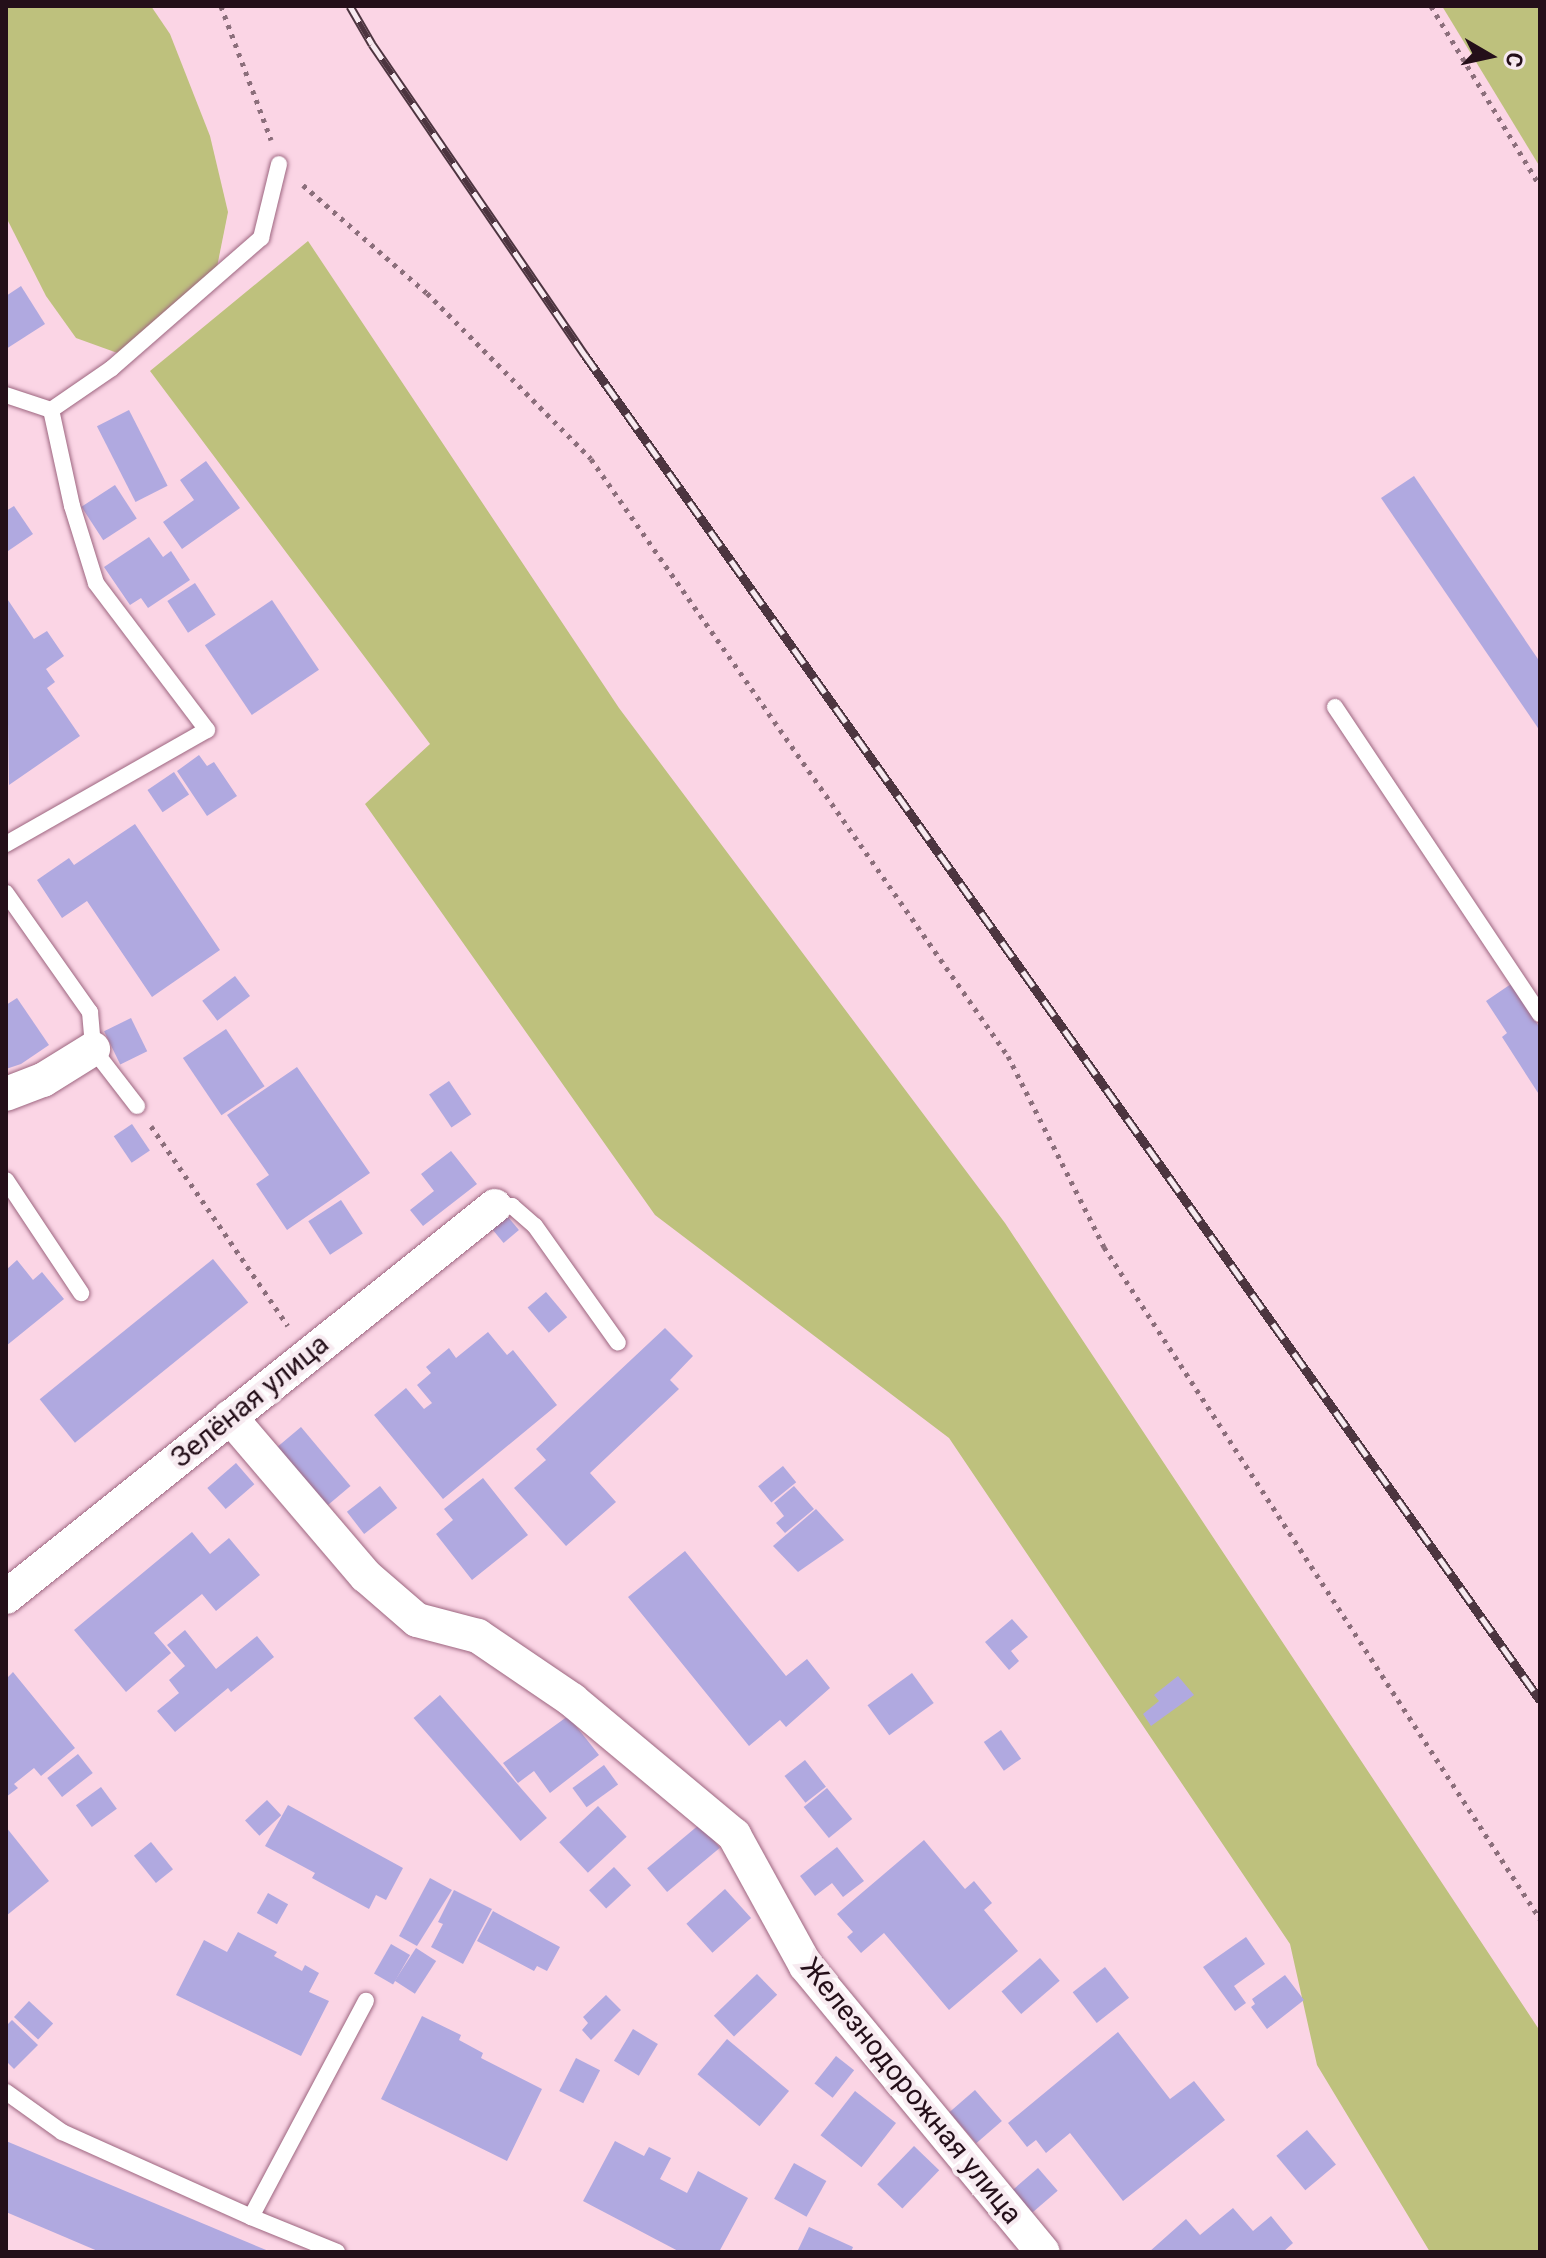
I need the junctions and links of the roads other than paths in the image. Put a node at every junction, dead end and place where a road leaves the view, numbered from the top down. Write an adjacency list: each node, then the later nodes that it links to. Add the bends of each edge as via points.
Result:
1 (279, 164): 3 (lane, via 261,238 112,368)
2 (6, 395): 3 (lane)
3 (51, 410): 5 (lane, via 96,583 207,730)
4 (1335, 707): 7 (lane)
5 (6, 844)
6 (6, 893): 8 (lane, via 90,1012)
7 (1540, 1014)
8 (93, 1049): 9 (street, via 43,1080); 10 (lane)
9 (6, 1094)
10 (137, 1106)
11 (6, 1180): 13 (lane)
12 (495, 1206): 14 (lane, via 512,1206 535,1226); 15 (street, Зелёная улица)
13 (81, 1293)
14 (618, 1343)
15 (230, 1417): 16 (street, Зелёная улица); 21 (street, Железнодорожная улица, via 366,1576 417,1620 490,1644 572,1700 734,1835 806,1966)
16 (6, 1597)
17 (366, 2001): 19 (lane)
18 (6, 2092): 19 (lane, via 62,2132)
19 (251, 2217): 20 (lane)
20 (337, 2252)
21 (1043, 2252)

